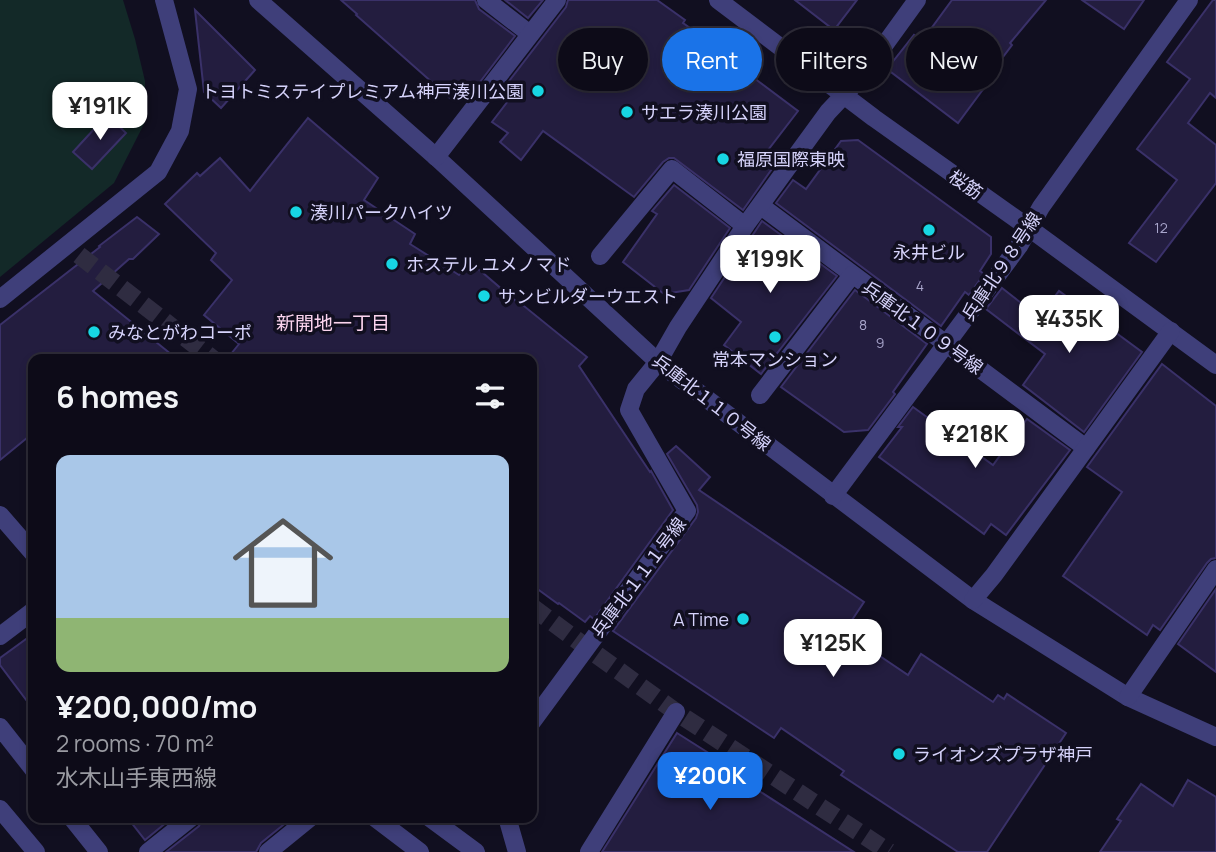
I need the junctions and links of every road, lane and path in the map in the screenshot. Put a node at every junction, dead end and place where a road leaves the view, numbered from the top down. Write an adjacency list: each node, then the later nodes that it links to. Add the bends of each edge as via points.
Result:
1 (164, 0): 16 (street, via 188,89 180,131 158,172)
2 (258, 0): 10 (street, 兵庫北１１０号線)
3 (486, 0): 8 (street)
4 (557, 0): 8 (street)
5 (718, 0): 9 (street, 桜筋)
6 (917, 0): 9 (street)
7 (1189, 0): 13 (street, 兵庫北９８号線)
8 (530, 34): 10 (street)
9 (845, 95): 11 (street); 13 (street, 桜筋)
10 (436, 157): 19 (street, 兵庫北１１０号線)
11 (761, 206): 12 (street); 15 (street, 兵庫北１０９号線)
12 (745, 226): 14 (street, via 671,169); 19 (street)
13 (1029, 228): 17 (street, 桜筋); 18 (street, 兵庫北９８号線)
14 (600, 256)
15 (852, 275): 18 (street, 兵庫北１０９号線); 21 (street)
16 (0, 299)
17 (1171, 331): 20 (street, 桜筋); 22 (street)
18 (946, 344): 22 (street, 兵庫北１０９号線); 23 (street, 兵庫北９８号線)
19 (658, 362): 23 (street, 兵庫北１１０号線); 32 (street, 兵庫北１１１号線, via 636,389 629,410 687,511)
20 (1216, 365)
21 (760, 396)
22 (1086, 448): 27 (street)
23 (833, 496): 27 (street, 兵庫北１１０号線)
24 (0, 515): 25 (street)
25 (28, 547)
26 (1216, 569): 30 (street)
27 (973, 600): 30 (street, 兵庫北１１０号線)
28 (28, 615): 29 (street)
29 (0, 636)
30 (1128, 697): 34 (street, 兵庫北１１０号線)
31 (676, 712): 50 (street)
32 (537, 715)
33 (0, 727): 35 (street)
34 (1216, 737)
35 (28, 763)
36 (0, 809): 43 (street)
37 (76, 823): 44 (street)
38 (184, 823): 45 (street)
39 (304, 823): 46 (street)
40 (382, 823): 47 (street)
41 (437, 823): 48 (street)
42 (510, 823): 49 (street)
43 (36, 852)
44 (99, 852)
45 (148, 852)
46 (268, 852)
47 (420, 852)
48 (476, 852)
49 (517, 852)
50 (589, 852)

